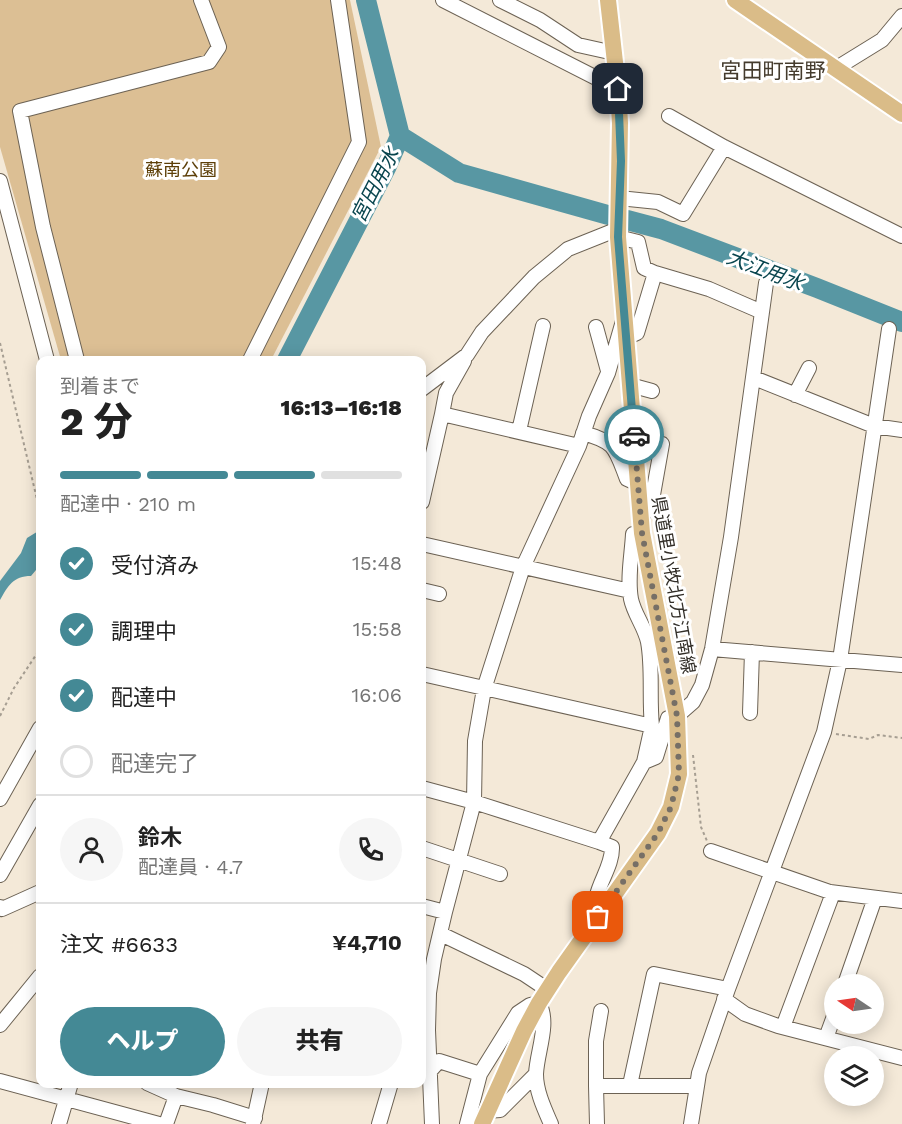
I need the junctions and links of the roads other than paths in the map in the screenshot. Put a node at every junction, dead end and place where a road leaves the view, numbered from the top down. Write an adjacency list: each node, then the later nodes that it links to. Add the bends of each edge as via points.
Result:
1 (203, 0): 28 (street, via 219,47 209,62 20,111)
2 (338, 0): 29 (street, via 359,142)
3 (443, 0): 10 (street)
4 (608, 0): 8 (main road, 県道里小牧北方江南線)
5 (735, 0): 9 (main road)
6 (507, 1): 8 (street, via 578,45)
7 (902, 16): 9 (street, via 882,40)
8 (614, 53): 10 (main road, 県道里小牧北方江南線)
9 (835, 69): 11 (main road)
10 (618, 89): 15 (main road, 県道里小牧北方江南線)
11 (902, 114)
12 (669, 116): 13 (street)
13 (724, 147): 15 (street, via 683,213 658,202); 17 (street)
14 (0, 181): 27 (street)
15 (619, 198): 16 (main road, 県道里小牧北方江南線)
16 (618, 233): 18 (street, via 638,242 644,268); 21 (main road, 県道里小牧北方江南線); 26 (street, via 568,249 534,277 482,332)
17 (902, 237)
18 (654, 273): 20 (street, via 709,289); 25 (street, via 650,314 637,333)
19 (766, 283): 20 (street)
20 (762, 312): 32 (street)
21 (624, 316): 25 (main road, 県道里小牧北方江南線); 31 (street)
22 (543, 326): 40 (street)
23 (596, 327): 31 (street)
24 (889, 329): 38 (street)
25 (626, 338): 33 (main road, 県道里小牧北方江南線)
26 (467, 355): 34 (street); 37 (street, via 446,393)
27 (46, 356)
28 (76, 356)
29 (252, 356)
30 (809, 368): 36 (street)
31 (608, 373): 41 (street)
32 (754, 378): 36 (street); 51 (street)
33 (630, 385): 35 (street); 44 (main road, 県道里小牧北方江南線)
34 (426, 386)
35 (652, 391)
36 (795, 395): 38 (street)
37 (442, 414): 40 (street); 43 (street)
38 (874, 426): 39 (street); 53 (street)
39 (902, 430)
40 (519, 432): 41 (street)
41 (581, 440): 44 (street, via 605,439 616,450 627,479); 47 (street)
42 (662, 444): 45 (street, via 651,506)
43 (426, 484)
44 (638, 484): 45 (main road, 県道里小牧北方江南線)
45 (641, 525): 49 (street, via 633,534); 58 (main road, 県道里小牧北方江南線)
46 (426, 545): 47 (street)
47 (523, 567): 49 (street); 56 (street)
48 (426, 591): 50 (street)
49 (630, 591): 59 (street, via 647,640)
50 (439, 594)
51 (712, 649): 52 (street); 58 (street, via 702,685 693,702)
52 (752, 652): 53 (street); 57 (street)
53 (840, 660): 54 (street); 70 (street, via 824,732)
54 (902, 665)
55 (426, 675): 56 (street)
56 (484, 689): 59 (street); 64 (street, via 475,741)
57 (750, 713)
58 (677, 716): 61 (street, via 668,718 656,757); 80 (main road, 県道里小牧北方江南線, via 679,774 671,807 658,833)
59 (652, 726): 61 (street)
60 (36, 735): 63 (street)
61 (644, 762): 66 (street)
62 (426, 789): 64 (street)
63 (0, 800)
64 (474, 802): 66 (street); 69 (street)
65 (36, 812): 72 (street)
66 (599, 842): 80 (street, via 612,847 612,854 597,894)
67 (426, 849): 69 (street)
68 (711, 851): 70 (street)
69 (458, 860): 71 (street); 79 (street)
70 (772, 871): 73 (street); 84 (street)
71 (500, 874)
72 (0, 875)
73 (833, 892): 75 (street); 89 (street)
74 (36, 894): 77 (street)
75 (875, 898): 76 (street); 82 (street)
76 (902, 901)
77 (0, 907)
78 (426, 907): 79 (street)
79 (445, 912): 81 (street)
80 (598, 917): 85 (main road, 県道里小牧北方江南線)
81 (441, 934): 85 (street, via 524,974); 86 (street)
82 (848, 974)
83 (36, 981): 88 (street)
84 (726, 994): 89 (street, via 745,1014); 98 (street, via 654,974); 100 (street)
85 (544, 996): 94 (street, via 518,1013); 95 (street); 107 (main road, 県道里小牧北方江南線)
86 (426, 1011)
87 (601, 1011): 99 (street)
88 (0, 1025)
89 (783, 1027): 91 (street)
90 (827, 1034): 91 (street)
91 (826, 1038): 92 (street)
92 (902, 1058)
93 (426, 1070): 94 (street, via 440,1061)
94 (480, 1074): 114 (street)
95 (536, 1074): 107 (street, via 500,1110); 115 (street)
96 (426, 1079): 113 (street)
97 (0, 1082): 106 (street)
98 (630, 1085): 99 (street); 100 (street)
99 (596, 1086): 116 (street)
100 (697, 1086): 117 (street)
101 (70, 1088): 106 (street)
102 (158, 1088): 105 (street)
103 (261, 1088): 108 (street)
104 (390, 1088): 112 (street)
105 (176, 1096): 108 (street); 111 (street)
106 (67, 1099): 109 (street); 110 (street)
107 (485, 1118)
108 (254, 1121)
109 (59, 1124)
110 (159, 1124)
111 (166, 1124)
112 (379, 1124)
113 (432, 1124)
114 (467, 1124)
115 (551, 1124)
116 (597, 1124)
117 (691, 1124)

